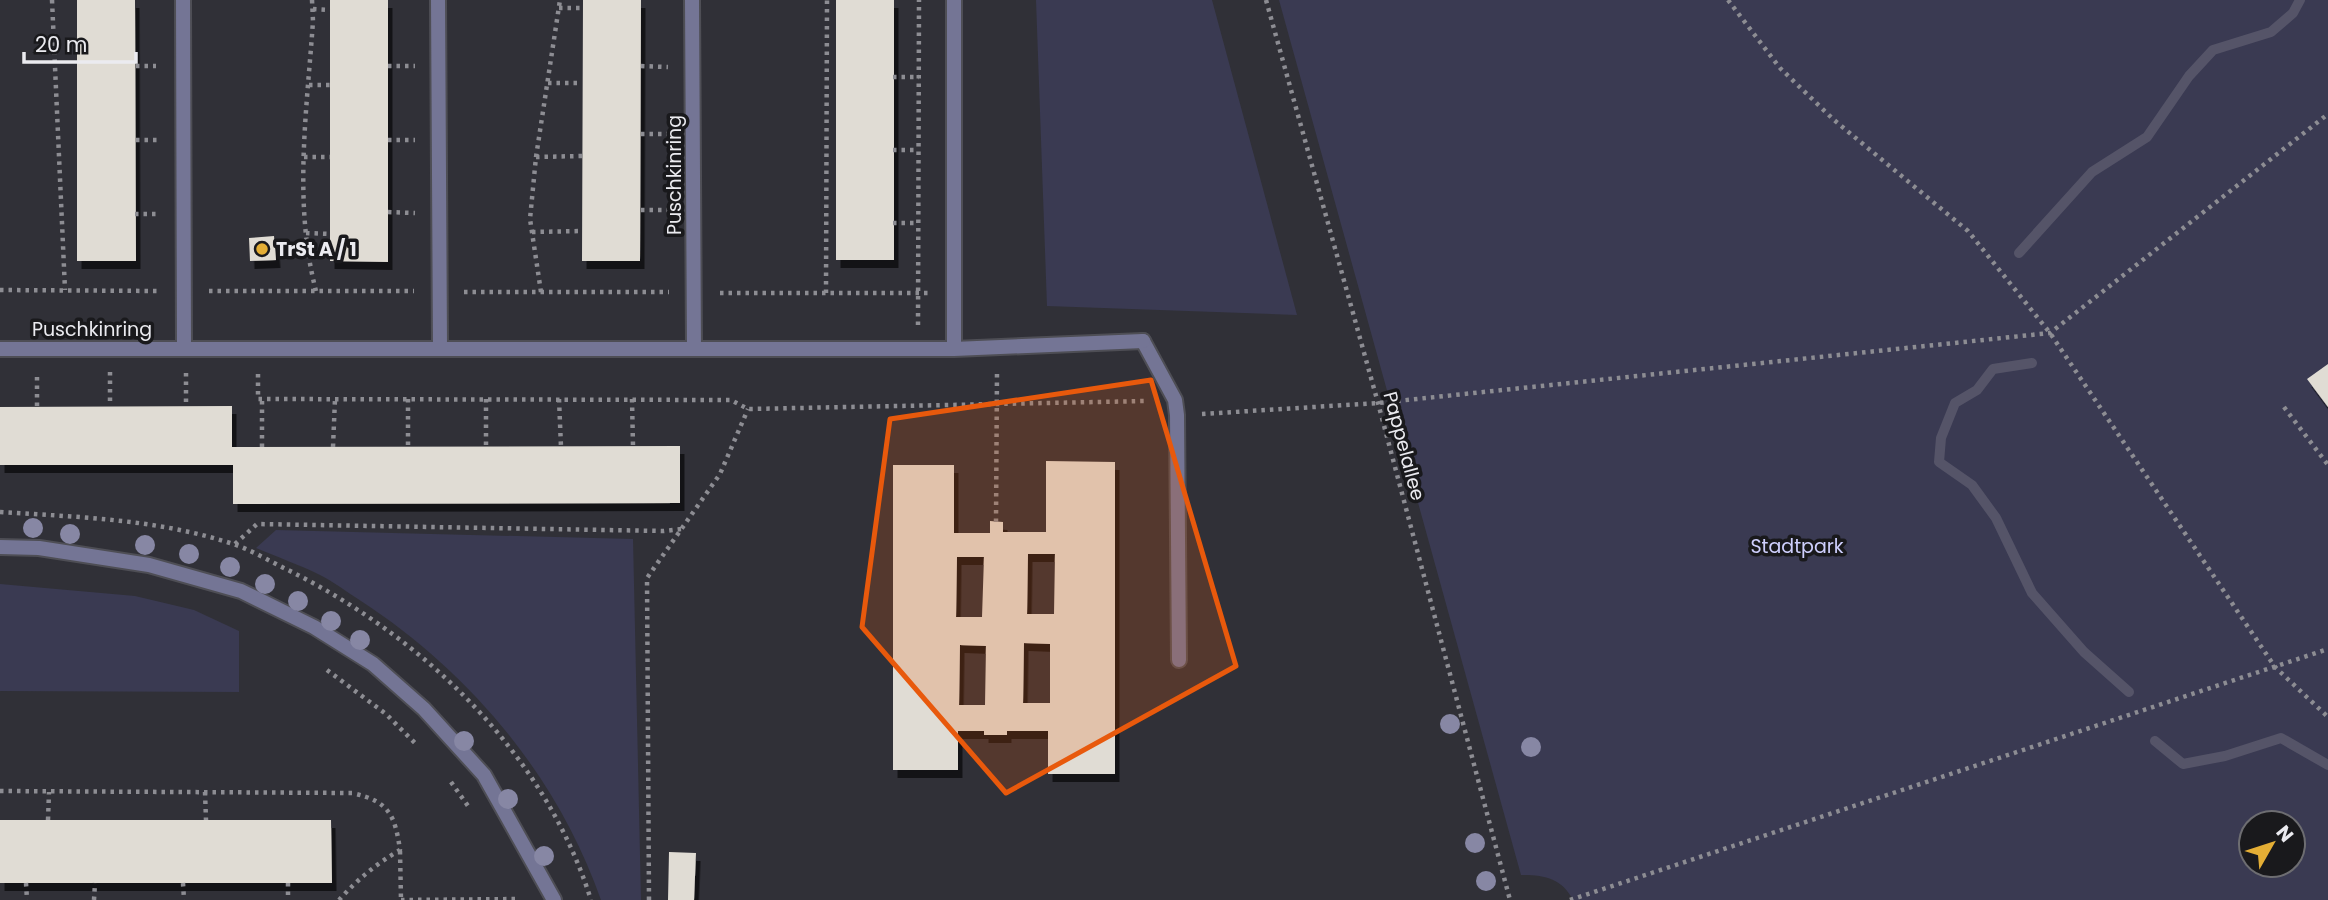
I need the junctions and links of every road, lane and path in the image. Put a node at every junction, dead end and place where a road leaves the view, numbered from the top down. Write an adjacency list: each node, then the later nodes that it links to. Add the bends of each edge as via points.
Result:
1 (51, 0): 54 (path)
2 (183, 0): 55 (street)
3 (312, 0): 14 (path)
4 (439, 0): 57 (street)
5 (560, 0): 12 (path)
6 (692, 0): 59 (street, Puschkinring)
7 (827, 0): 61 (path)
8 (919, 0): 23 (path)
9 (954, 0): 60 (street)
10 (1266, 0): 85 (path, Pappelallee)
11 (1728, 0): 63 (path, via 1780,68 1834,120 1968,231)
12 (559, 8): 13 (path); 24 (path)
13 (583, 8)
14 (313, 9): 15 (path); 26 (path)
15 (330, 10)
16 (136, 66): 17 (path)
17 (168, 66)
18 (388, 66): 19 (path)
19 (419, 66)
20 (641, 66): 21 (path)
21 (670, 66)
22 (893, 77): 23 (path)
23 (919, 77): 36 (path)
24 (548, 83): 25 (path); 40 (path)
25 (582, 83)
26 (309, 85): 27 (path); 38 (path)
27 (330, 85)
28 (2328, 114): 63 (path)
29 (641, 134): 30 (path)
30 (670, 134)
31 (136, 139): 32 (path)
32 (168, 140)
33 (388, 140): 34 (path)
34 (419, 140)
35 (893, 150): 36 (path)
36 (918, 150): 48 (path)
37 (582, 156): 40 (path)
38 (304, 157): 39 (path); 51 (path)
39 (330, 157)
40 (536, 157): 50 (path)
41 (641, 210): 42 (path)
42 (670, 210)
43 (388, 212): 44 (path)
44 (419, 213)
45 (135, 214): 46 (path)
46 (168, 215)
47 (893, 223): 48 (path)
48 (918, 223): 62 (path)
49 (582, 231): 50 (path)
50 (532, 232): 58 (path)
51 (306, 233): 52 (path); 56 (path)
52 (330, 234)
53 (0, 290): 54 (path)
54 (65, 290): 55 (path)
55 (184, 291): 56 (path); 67 (street)
56 (316, 291): 57 (path)
57 (440, 292): 58 (path); 65 (street)
58 (541, 292): 59 (path)
59 (694, 292): 61 (path); 68 (street, Puschkinring)
60 (954, 292): 62 (path); 70 (street)
61 (826, 293): 62 (path)
62 (918, 293): 69 (path)
63 (2050, 333): 85 (path); 107 (path)
64 (997, 346): 70 (street, Puschkinring); 86 (path); 91 (street, Puschkinring, via 1143,341)
65 (440, 347): 67 (street, Puschkinring); 68 (street, Puschkinring)
66 (0, 349): 67 (street, Puschkinring)
67 (184, 349)
68 (694, 349): 69 (street, Puschkinring)
69 (918, 349): 70 (street, Puschkinring)
70 (954, 349)
71 (37, 371): 87 (path)
72 (98, 371): 73 (path)
73 (110, 372): 74 (path); 88 (path)
74 (123, 372)
75 (173, 372): 76 (path)
76 (186, 372): 77 (path); 89 (path)
77 (198, 372)
78 (246, 372): 79 (path, via 258,372 258,399)
79 (262, 399): 80 (path); 94 (path)
80 (335, 399): 81 (path); 95 (path)
81 (408, 399): 82 (path); 96 (path)
82 (486, 399): 83 (path); 97 (path)
83 (559, 399): 84 (path); 98 (path)
84 (632, 400): 92 (path, via 731,400); 93 (path)
85 (1378, 403): 91 (path, via 1231,414); 132 (path, Pappelallee)
86 (997, 404): 91 (path); 92 (path); 100 (path)
87 (37, 406)
88 (110, 406)
89 (186, 406)
90 (2284, 407): 99 (path)
91 (1176, 408): 105 (street)
92 (748, 409): 101 (path, via 720,474)
93 (634, 446)
94 (262, 447)
95 (333, 447)
96 (408, 447)
97 (486, 447)
98 (561, 447)
99 (2328, 465)
100 (996, 522)
101 (681, 529): 102 (path, via 257,524); 131 (path, via 647,578)
102 (234, 544)
103 (0, 547): 130 (street, via 39,548 149,565 241,591 314,627 373,664 424,709 484,775)
104 (2328, 649): 107 (path)
105 (1179, 660)
106 (324, 667): 109 (path, via 386,714)
107 (2275, 667): 108 (path); 133 (path)
108 (2328, 717)
109 (423, 751)
110 (450, 780): 114 (path)
111 (0, 791): 112 (path)
112 (48, 792): 113 (path); 115 (path)
113 (205, 792): 116 (path); 117 (path, via 371,797 386,807 396,824)
114 (474, 813)
115 (48, 820)
116 (205, 820)
117 (400, 850): 128 (path, via 356,880); 129 (path)
118 (26, 883): 124 (path)
119 (94, 883): 125 (path)
120 (183, 883): 126 (path)
121 (288, 883): 127 (path)
122 (513, 886): 123 (path)
123 (521, 899): 129 (path)
124 (27, 900)
125 (94, 900)
126 (184, 900)
127 (288, 900)
128 (339, 900)
129 (401, 900)
130 (554, 900)
131 (649, 900)
132 (1510, 900)
133 (1570, 900)

